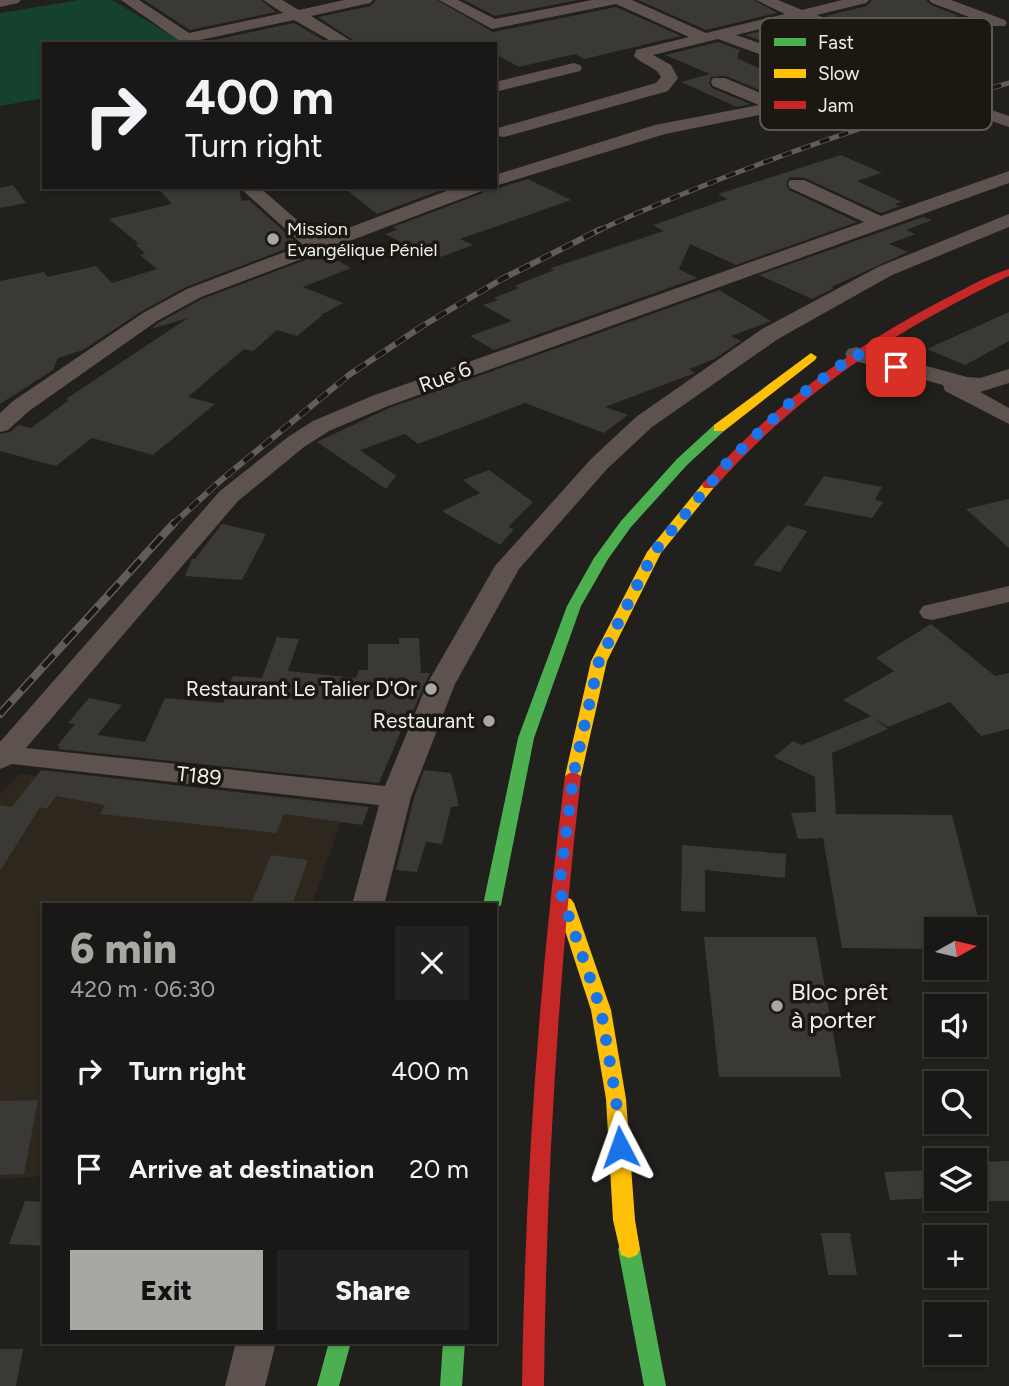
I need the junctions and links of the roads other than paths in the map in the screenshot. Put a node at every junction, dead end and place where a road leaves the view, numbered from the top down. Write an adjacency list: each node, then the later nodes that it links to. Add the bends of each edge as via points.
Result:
1 (13, 0): 10 (street)
2 (128, 0): 20 (street)
3 (271, 0): 11 (street)
4 (365, 0): 11 (street)
5 (447, 0): 6 (street, via 492,24)
6 (617, 0): 19 (street)
7 (764, 0): 12 (street)
8 (861, 0): 12 (street)
9 (937, 0): 15 (street)
10 (0, 2)
11 (296, 15): 20 (street); 21 (street)
12 (798, 15): 13 (street); 14 (street)
13 (785, 18)
14 (806, 18)
15 (986, 18)
16 (992, 20): 17 (street)
17 (999, 23)
18 (760, 24): 19 (street)
19 (710, 36): 22 (street); 30 (street, via 642,52 665,68 670,78 662,87)
20 (191, 41)
21 (344, 42)
22 (760, 52)
23 (574, 68): 25 (street)
24 (719, 82): 26 (street)
25 (497, 87)
26 (760, 99)
27 (760, 111): 31 (street, via 662,129)
28 (992, 115): 29 (street)
29 (1009, 122)
30 (500, 128): 31 (street)
31 (559, 160): 33 (street)
32 (1009, 177): 40 (street, Rue 6)
33 (497, 180)
34 (797, 184): 40 (street)
35 (250, 189): 41 (street)
36 (423, 189): 38 (street)
37 (469, 189): 38 (street)
38 (439, 199): 41 (street)
39 (1009, 220): 52 (street, via 885,271 770,334 644,422 599,464 508,566 441,684)
40 (879, 222): 51 (street, Rue 6, via 321,426 229,496)
41 (317, 247): 48 (street, via 194,293 150,317)
42 (1009, 272): 44 (main road)
43 (825, 347): 55 (main road, via 723,423 650,496 611,544 586,585 553,659 522,752)
44 (856, 354): 46 (street); 53 (main road, via 790,403 728,462 654,552 599,661 574,772)
45 (1009, 376): 46 (street, via 981,385)
46 (942, 380): 47 (street)
47 (1009, 417)
48 (0, 425)
49 (1009, 594): 50 (street)
50 (932, 612)
51 (1, 756): 52 (street, T189)
52 (396, 797): 54 (street)
53 (559, 888): 62 (main road, via 534,1240); 63 (main road, via 601,1010 616,1099 624,1220)
54 (369, 903)
55 (492, 903)
56 (256, 1344): 59 (street)
57 (339, 1344): 60 (main road)
58 (454, 1344): 61 (main road)
59 (245, 1386)
60 (328, 1386)
61 (451, 1386)
62 (533, 1386)
63 (655, 1386)

